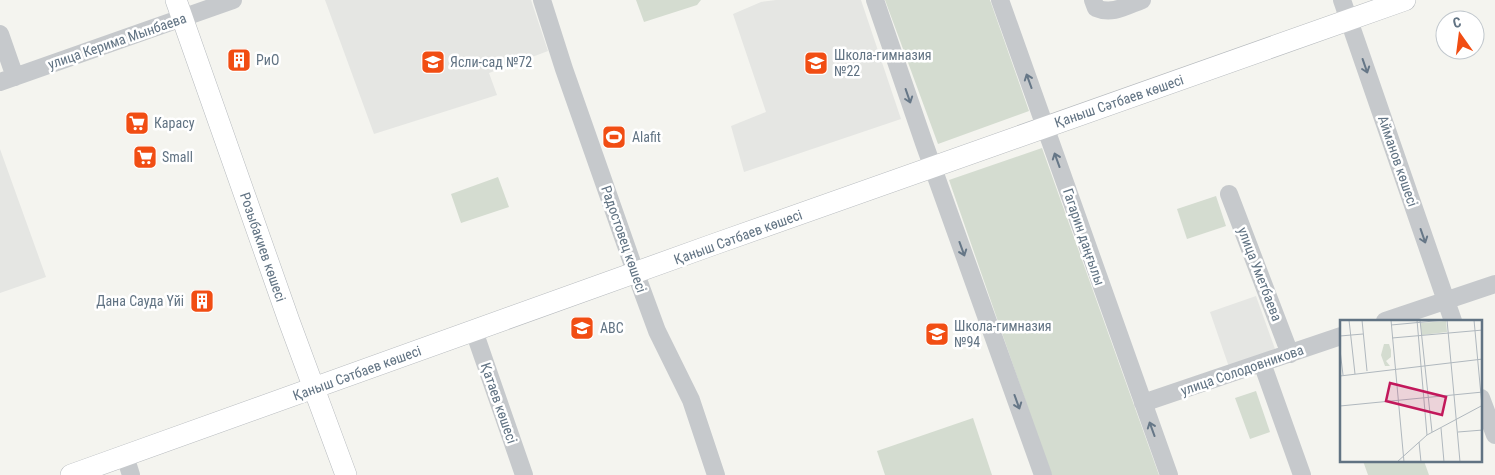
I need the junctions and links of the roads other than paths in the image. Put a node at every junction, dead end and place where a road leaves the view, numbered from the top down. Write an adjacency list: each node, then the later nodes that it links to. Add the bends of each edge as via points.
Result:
1 (233, 0): 8 (street, улица Керима Мынбаева)
2 (542, 0): 15 (street, Радостовец көшесі)
3 (875, 0): 13 (street, one-way to 13)
4 (1000, 0): 12 (street, Гагарин даңғылы, one-way to 4)
5 (1093, 0): 6 (street, via 1096,8 1103,11 1113,11)
6 (1142, 0)
7 (1405, 0): 9 (main road, Қаныш Сәтбаев көшесі)
8 (179, 9): 11 (street, улица Керима Мынбаева); 24 (main road, Розыбакиев көшесі)
9 (1346, 10): 12 (main road, Қаныш Сәтбаев көшесі); 17 (street, Айманов көшесі, one-way to 17)
10 (0, 34): 11 (street)
11 (8, 79)
12 (1045, 127): 13 (main road, Қаныш Сәтбаев көшесі); 26 (street, Гагарин даңғылы, one-way to 12)
13 (933, 167): 15 (main road, Қаныш Сәтбаев көшесі); 33 (street, one-way to 33)
14 (1230, 194): 22 (street, улица Уметбаева)
15 (636, 274): 20 (main road, Қаныш Сәтбаев көшесі); 32 (street, Радостовец көшесі, via 690,400)
16 (1495, 284): 17 (street)
17 (1445, 301): 18 (street); 19 (street, Айманов көшесі)
18 (1388, 320)
19 (1453, 320)
20 (474, 331): 24 (main road, Қаныш Сәтбаев көшесі); 31 (street, Қатаев көшесі)
21 (1340, 336): 22 (street, улица Солодовникова)
22 (1290, 354): 23 (street, улица Солодовникова)
23 (1262, 363): 26 (street, улица Солодовникова); 35 (street)
24 (315, 388): 28 (main road, Қаныш Сәтбаев көшесі); 30 (main road, Розыбакиев көшесі)
25 (1482, 401): 27 (street)
26 (1143, 403): 34 (street, Гагарин даңғылы, one-way to 26)
27 (1495, 435)
28 (128, 466): 29 (main road, Қаныш Сәтбаев көшесі)
29 (71, 475)
30 (346, 475)
31 (524, 475)
32 (716, 475)
33 (1043, 475)
34 (1169, 475)
35 (1302, 475)

